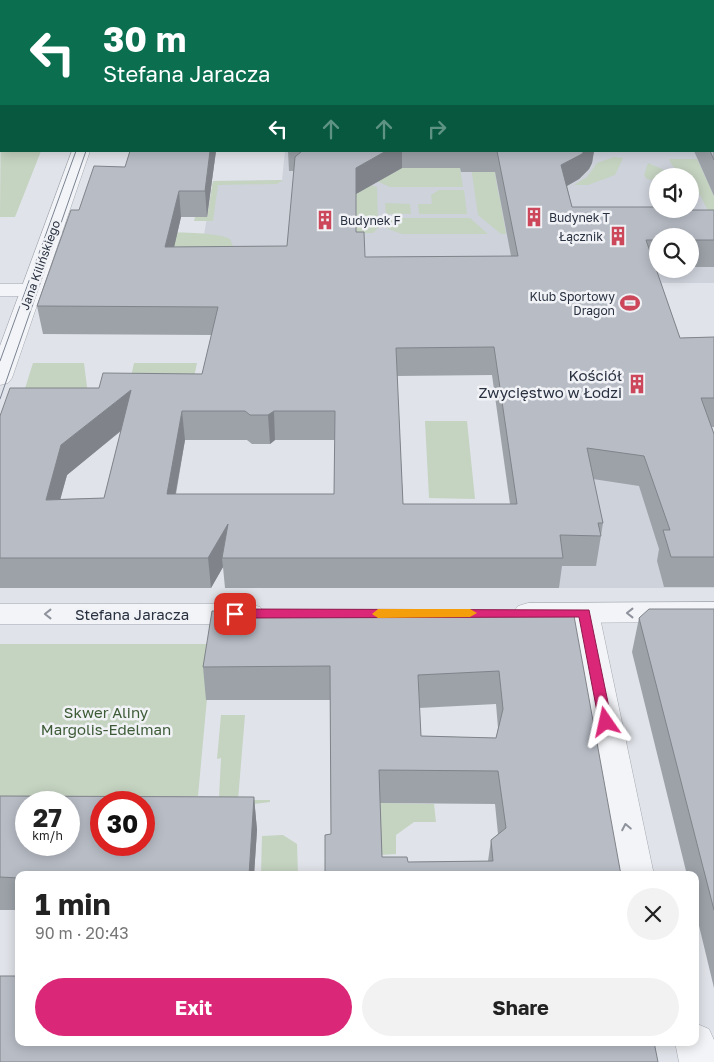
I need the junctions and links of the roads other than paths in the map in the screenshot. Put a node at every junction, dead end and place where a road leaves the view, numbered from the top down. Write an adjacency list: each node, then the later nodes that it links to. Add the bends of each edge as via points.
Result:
1 (81, 152): 3 (street, Jana Kilińskiego)
2 (0, 290): 3 (street)
3 (31, 290): 4 (street, Jana Kilińskiego)
4 (0, 378)
5 (714, 612): 7 (street, one-way to 7)
6 (502, 613): 7 (street)
7 (584, 613): 10 (street, one-way to 7)
8 (0, 614): 9 (street, Stefana Jaracza, one-way to 8)
9 (274, 614)
10 (635, 871)
11 (696, 1046): 12 (street)
12 (699, 1062)

